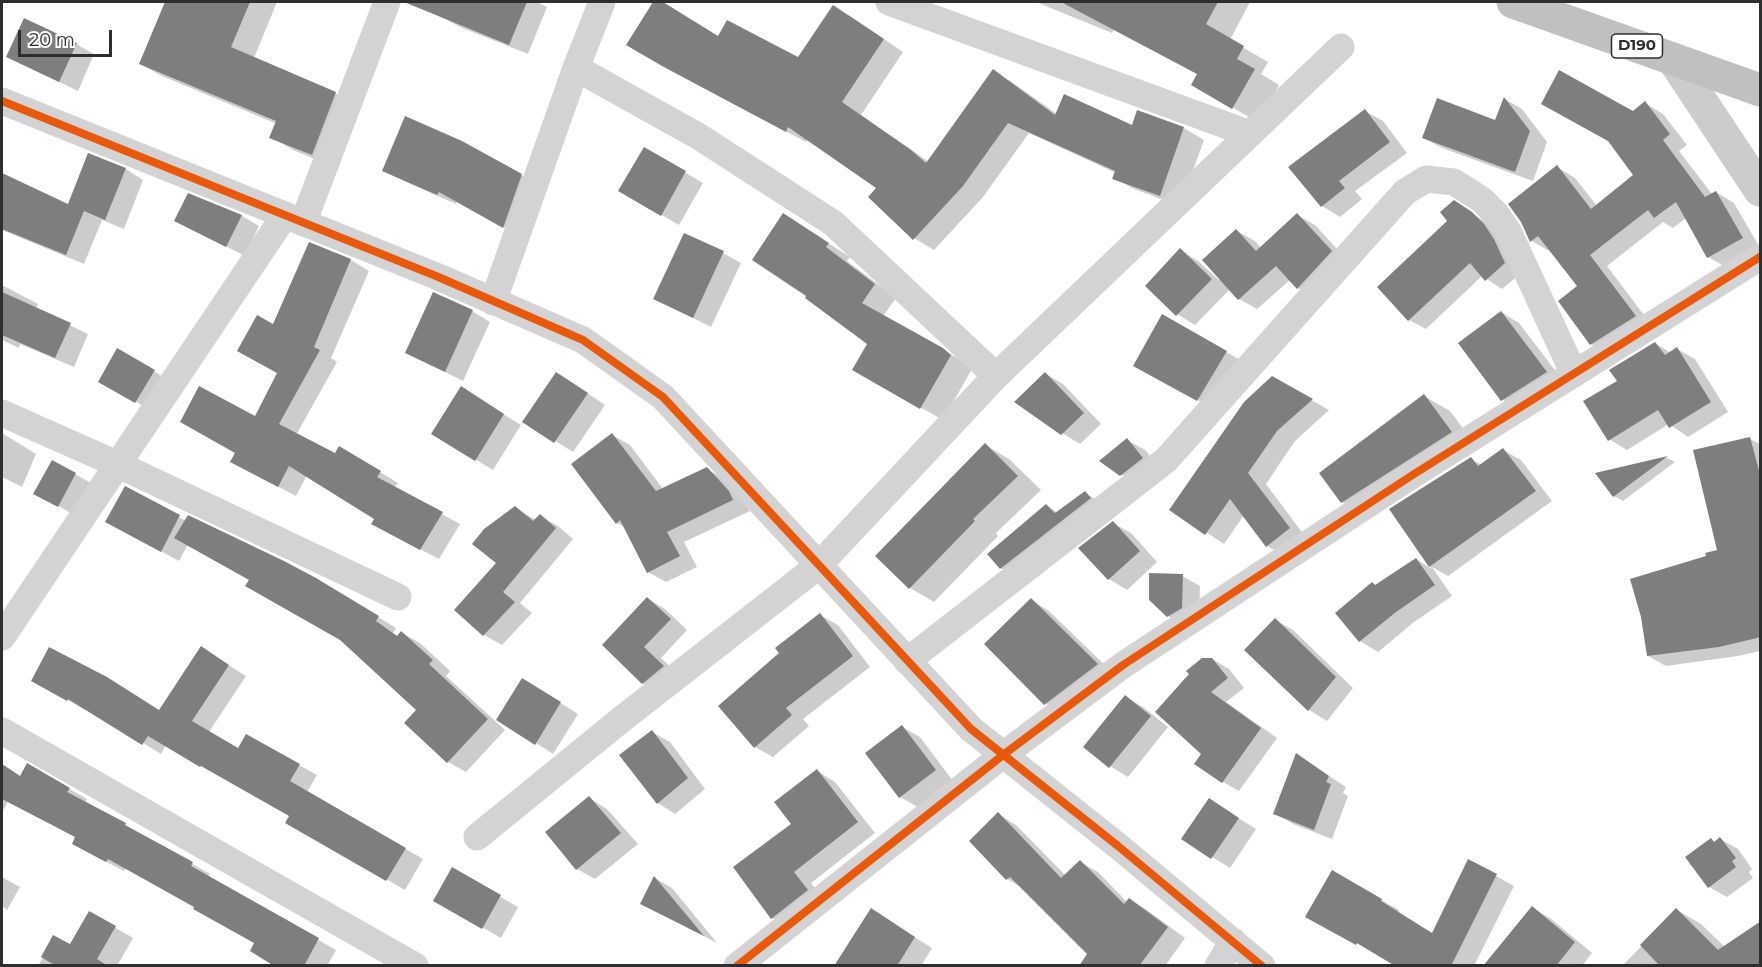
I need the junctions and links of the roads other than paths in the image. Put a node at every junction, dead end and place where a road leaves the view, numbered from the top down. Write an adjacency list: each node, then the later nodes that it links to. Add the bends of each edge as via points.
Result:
1 (387, 2): 12 (street)
2 (602, 2): 7 (street)
3 (889, 2): 10 (street)
4 (1513, 2): 6 (highway, D190)
5 (1341, 47): 10 (street)
6 (1673, 59): 8 (highway, D190); 11 (street)
7 (576, 68): 14 (street); 16 (street, via 698,136 833,224)
8 (1761, 90)
9 (2, 101): 12 (street)
10 (1250, 134): 16 (street)
11 (1761, 190)
12 (294, 219): 14 (street); 18 (street)
13 (1761, 257): 15 (street)
14 (494, 302): 19 (street, via 583,340 663,397)
15 (1574, 374): 22 (street, via 1508,231 1496,214 1454,182 1426,179 1406,192 1166,460); 24 (street, via 1123,665)
16 (996, 376): 19 (street)
17 (2, 414): 18 (street)
18 (119, 465): 20 (street); 21 (street)
19 (818, 566): 22 (street); 25 (street)
20 (398, 597)
21 (2, 637)
22 (907, 661): 24 (street, via 970,729)
23 (2, 731): 27 (street)
24 (1003, 755): 26 (street); 28 (street)
25 (477, 837)
26 (1233, 941): 29 (street); 30 (street)
27 (415, 966)
28 (737, 966)
29 (1218, 966)
30 (1262, 966)

